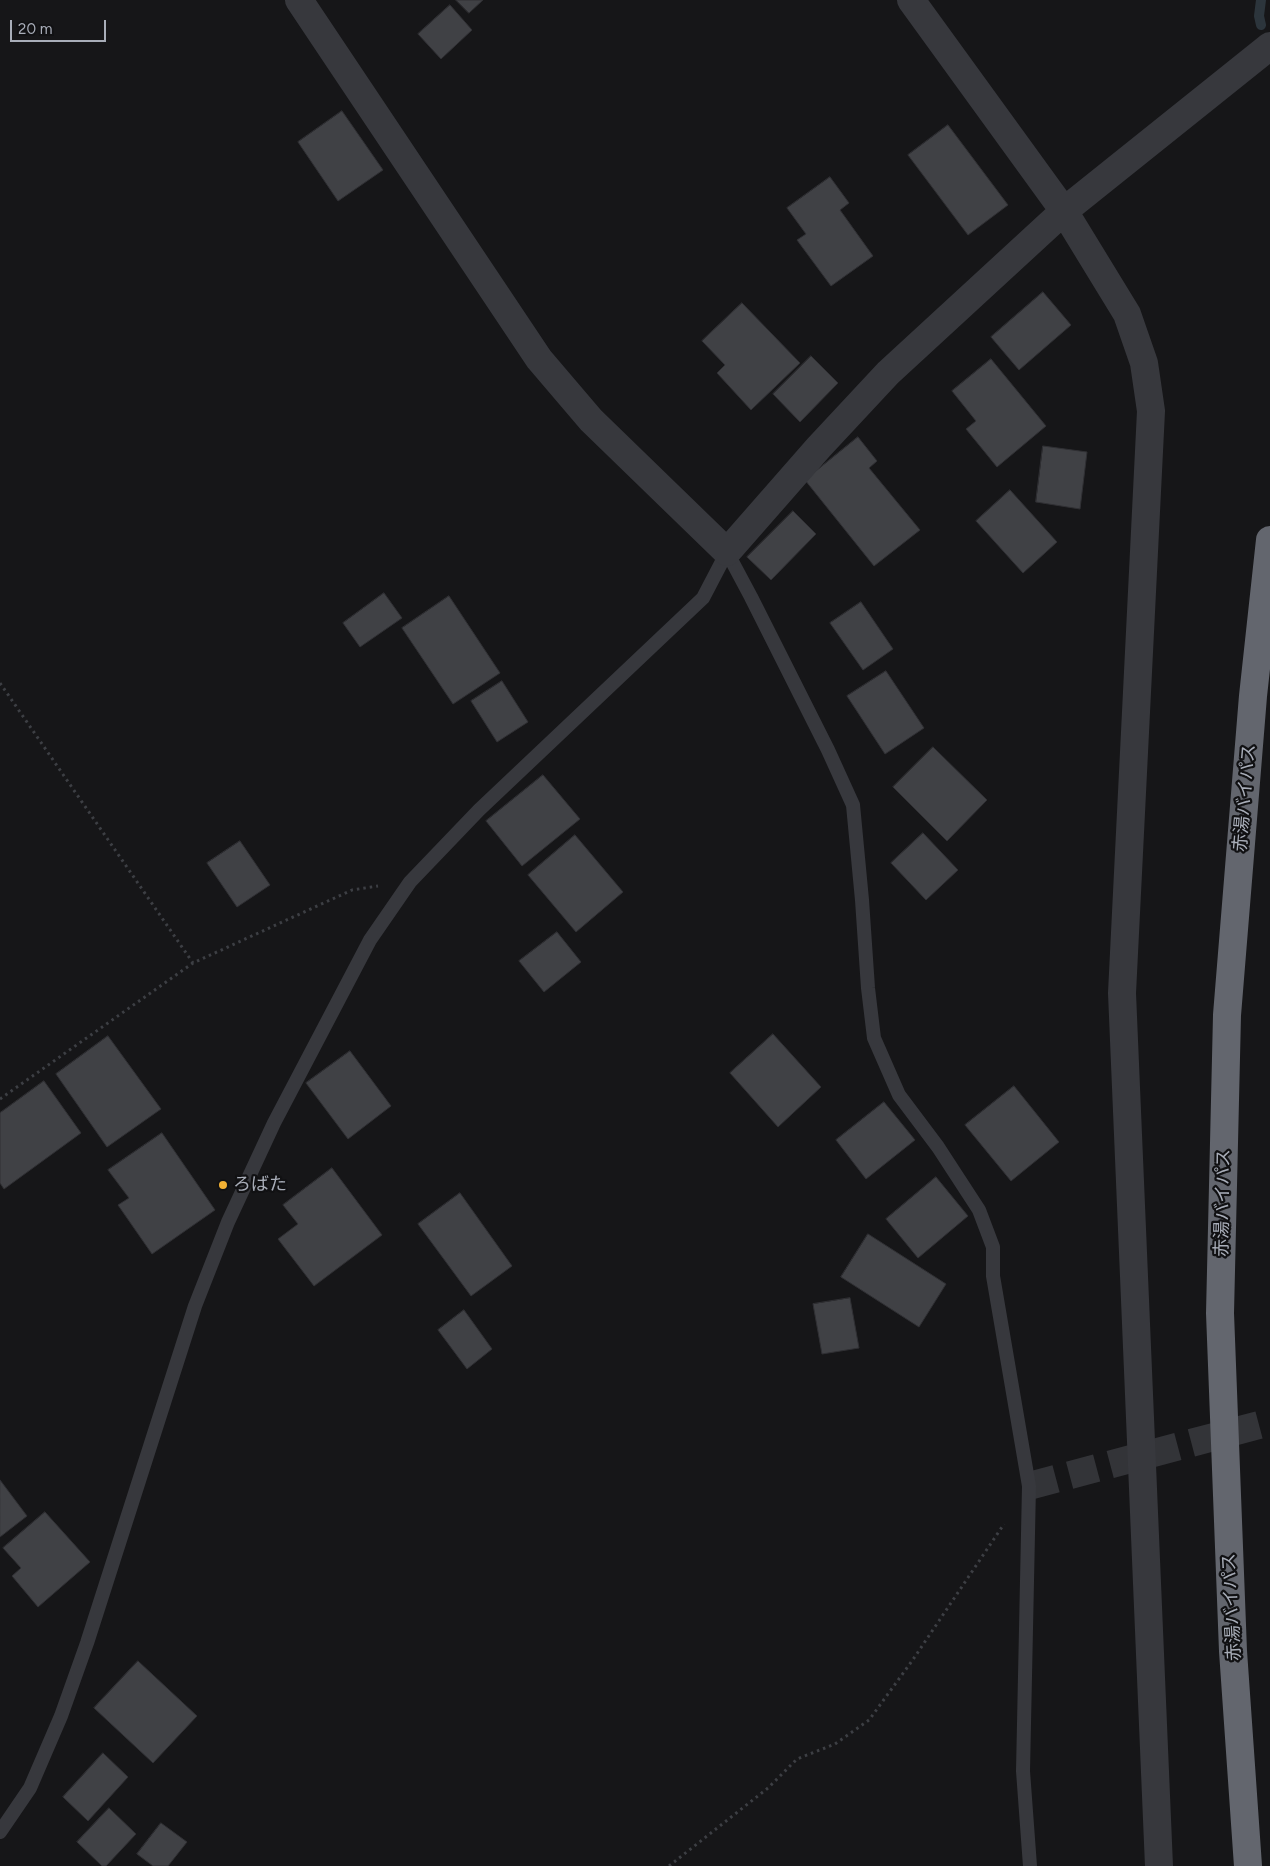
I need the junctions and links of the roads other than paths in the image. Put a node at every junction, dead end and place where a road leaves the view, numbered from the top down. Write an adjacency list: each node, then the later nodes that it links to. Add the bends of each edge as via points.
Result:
1 (299, 0): 6 (street, via 539,359 591,420)
2 (911, 0): 4 (street)
3 (1270, 46): 4 (street)
4 (1064, 211): 6 (street, via 888,373); 9 (street, via 1127,314 1144,363 1151,411 1122,993)
5 (1270, 540): 10 (highway, 赤湯バイパス, via 1253,696 1227,1015 1220,1313 1233,1651)
6 (727, 552): 7 (lane, via 703,598 479,810 410,882 370,940 274,1124 228,1222 195,1306 88,1643 61,1716 30,1788); 8 (lane, via 828,750 852,805 874,1038 899,1095 938,1147 978,1210 993,1247 993,1276 1030,1486 1023,1771)
7 (0, 1832)
8 (1030, 1866)
9 (1159, 1866)
10 (1248, 1866)

